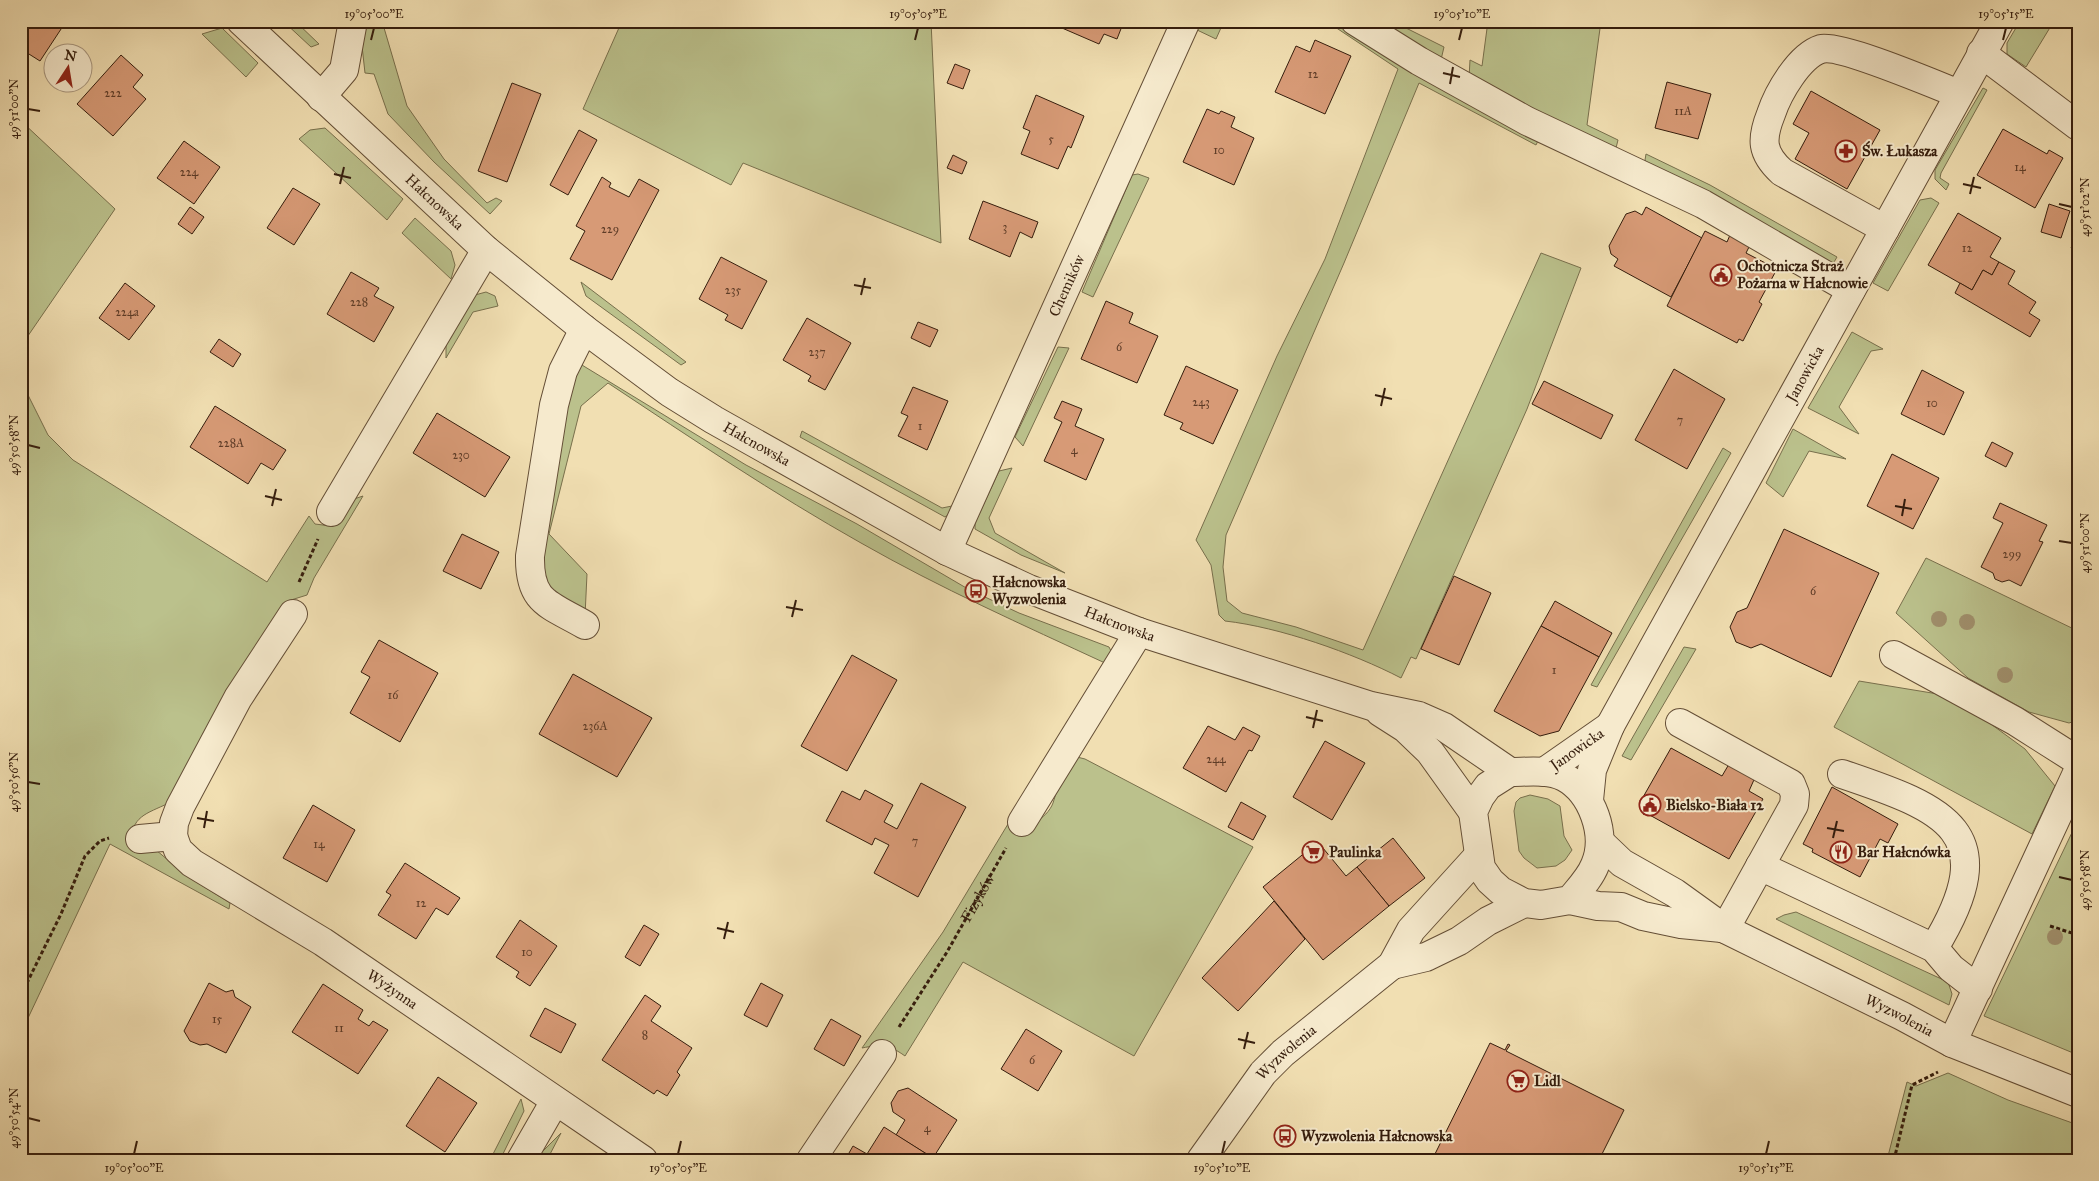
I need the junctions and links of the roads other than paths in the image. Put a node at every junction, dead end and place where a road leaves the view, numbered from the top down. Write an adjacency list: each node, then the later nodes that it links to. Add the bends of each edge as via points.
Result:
1 (240, 21): 8 (street, Hałcnowska)
2 (353, 21): 8 (street, via 344,70)
3 (1186, 21): 15 (street, Chemików)
4 (1355, 21): 12 (street, via 1419,61 1528,121 1703,204)
5 (2000, 21): 6 (street, Janowicka)
6 (1981, 53): 7 (street, Janowicka); 9 (street)
7 (1959, 94): 10 (street, Janowicka); 10 (street, via 1855,54 1823,48 1800,65 1784,86 1766,126 1766,150 1771,161 1782,172)
8 (321, 97): 11 (street, Hałcnowska)
9 (2078, 126)
10 (1884, 229): 12 (street, Janowicka)
11 (486, 250): 13 (street, Hałcnowska); 14 (street)
12 (1851, 290): 22 (street, Janowicka)
13 (584, 330): 15 (street, Hałcnowska, via 669,392 714,420); 17 (street, via 563,370 554,405 530,572 534,589 545,602)
14 (331, 512)
15 (947, 551): 18 (street, Hałcnowska, via 1029,589)
16 (293, 614): 31 (street, via 238,698 180,808)
17 (585, 625)
18 (1139, 632): 20 (street, Hałcnowska); 30 (street)
19 (1894, 655): 23 (street, via 2015,721)
20 (1371, 706): 24 (street, Hałcnowska, via 1420,716 1444,727); 29 (street, Hałcnowska, via 1405,728 1430,752)
21 (1680, 723): 35 (street, via 1791,784 1795,794 1794,805)
22 (1610, 726): 25 (street, Janowicka); 28 (street, Janowicka, via 1592,770)
23 (2078, 761)
24 (1510, 772): 25 (street); 29 (street, via 1488,786)
25 (1544, 772): 28 (street, via 1563,777)
26 (2078, 772): 41 (street)
27 (1842, 774): 39 (street, via 1921,805 1945,820 1963,845 1965,878 1949,923)
28 (1589, 800): 33 (street)
29 (1473, 812): 34 (street)
30 (1022, 822)
31 (172, 836): 32 (street); 45 (street, Wyżynna, via 178,850 192,863 323,942)
32 (140, 839)
33 (1601, 843): 36 (street, via 1596,864); 38 (street, Wyzwolenia, via 1622,863 1675,893)
34 (1478, 855): 37 (street, via 1481,868 1490,881); 40 (street, Wyzwolenia, via 1411,930)
35 (1760, 866): 38 (street); 39 (street)
36 (1570, 900): 37 (street, via 1541,905); 38 (street, Wyzwolenia, via 1621,907 1643,916 1681,924)
37 (1524, 903): 40 (street, Wyzwolenia, via 1426,957)
38 (1726, 929): 42 (street, Wyzwolenia)
39 (1934, 948): 41 (street, via 1951,968)
40 (1392, 965): 49 (street, Wyzwolenia, via 1333,1011 1263,1073)
41 (1978, 989): 42 (street)
42 (1952, 1043): 44 (street, Wyzwolenia)
43 (882, 1054): 48 (street)
44 (2078, 1093)
45 (555, 1101): 46 (street); 47 (street, Wyżynna)
46 (521, 1160)
47 (642, 1160)
48 (811, 1160)
49 (1200, 1160)

